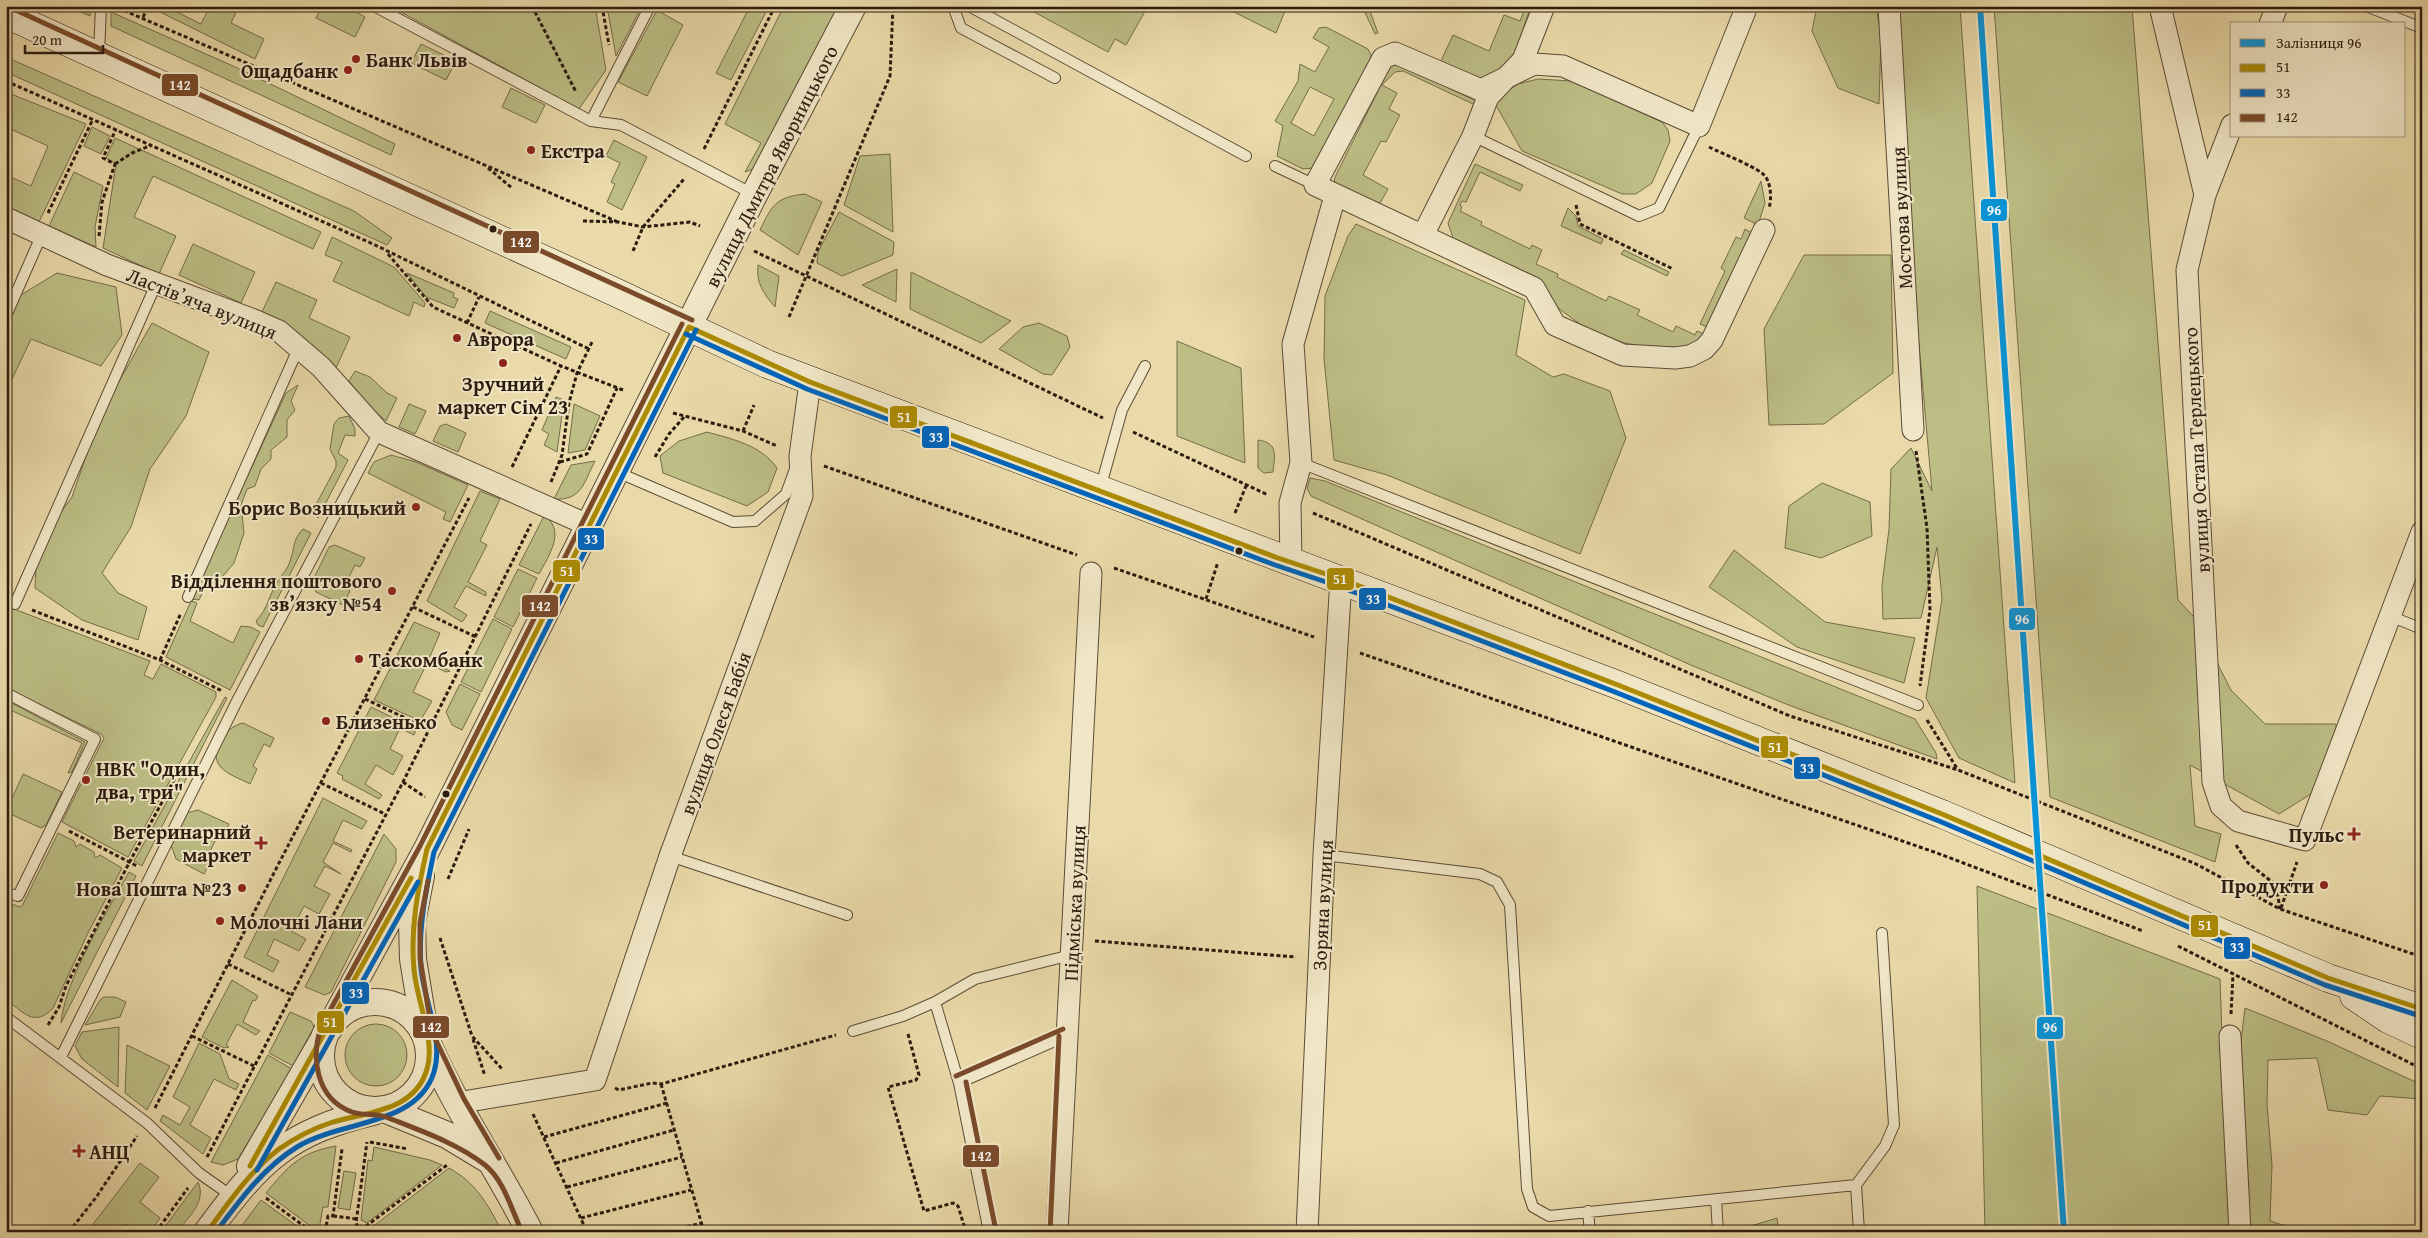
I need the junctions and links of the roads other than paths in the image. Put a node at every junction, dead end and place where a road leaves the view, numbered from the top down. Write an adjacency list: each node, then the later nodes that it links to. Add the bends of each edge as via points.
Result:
1 (101, 6): 16 (lane)
2 (374, 6): 19 (lane)
3 (650, 6): 19 (lane)
4 (853, 6): 26 (street, вулиця Дмитра Яворницького)
5 (953, 6): 17 (lane, via 960,28)
6 (968, 6): 23 (lane)
7 (1544, 6): 18 (street, via 1523,60)
8 (1747, 6): 21 (street)
9 (1889, 6): 39 (street, Мостова вулиця)
10 (2160, 6): 27 (street, вулиця Остапа Терлецького)
11 (2277, 6): 14 (street)
12 (2366, 6): 15 (lane)
13 (6, 14): 16 (main road)
14 (2271, 22)
15 (2422, 28)
16 (99, 56): 35 (main road)
17 (1055, 78)
18 (1502, 81): 21 (street, via 1534,64 1563,66); 22 (street, via 1488,97); 25 (street, via 1481,90 1395,52 1383,58)
19 (591, 121): 26 (lane, via 621,126)
20 (2230, 130): 27 (street)
21 (1696, 133): 22 (lane, via 1659,208 1639,216)
22 (1473, 136): 32 (street)
23 (1246, 156)
24 (1275, 166): 25 (lane)
25 (1315, 185): 28 (street)
26 (754, 195): 35 (street, вулиця Дмитра Яворницького)
27 (2205, 195): 52 (street, вулиця Остапа Терлецького, via 2187,270 2213,782 2221,806 2238,821 2305,840)
28 (1335, 196): 32 (street); 42 (street, via 1293,344)
29 (6, 218): 31 (street, Ластівʼяча вулиця)
30 (1764, 230): 32 (street, via 1712,340 1697,352 1675,358 1623,355 1555,325 1534,288)
31 (39, 233): 33 (street, Ластівʼяча вулиця, via 107,265); 34 (lane)
32 (1424, 235)
33 (157, 282): 36 (street, Ластівʼяча вулиця, via 279,332); 51 (lane)
34 (6, 316)
35 (689, 327): 38 (main road); 43 (street, вулиця Дмитра Яворницького)
36 (298, 349): 40 (street, Ластівʼяча вулиця, via 321,367); 50 (lane)
37 (1145, 366): 44 (lane, via 1122,410)
38 (810, 382): 41 (street, вулиця Олеся Бабія); 44 (main road)
39 (1913, 430)
40 (379, 432): 45 (street, Ластівʼяча вулиця); 73 (lane, via 238,699)
41 (800, 456): 43 (lane, via 786,494 754,521 733,522); 58 (street, вулиця Олеся Бабія, via 802,496)
42 (1301, 463): 47 (street, via 1290,503); 55 (lane)
43 (628, 477): 45 (street, вулиця Дмитра Яворницького)
44 (1099, 490): 47 (main road)
45 (590, 526): 56 (street, вулиця Дмитра Яворницького)
46 (2422, 532): 52 (street)
47 (1291, 562): 49 (main road)
48 (1088, 566): 62 (street, Підміська вулиця)
49 (1341, 579): 57 (street, Зоряна вулиця); 63 (main road, via 1942,814)
50 (188, 597)
51 (15, 604)
52 (2390, 616): 53 (lane)
53 (2422, 629)
54 (6, 693): 59 (lane, via 95,739 18,896)
55 (1918, 705)
56 (427, 849): 67 (street); 72 (street, via 412,922 413,959)
57 (1324, 855): 81 (lane, via 1480,874 1497,882 1510,905 1527,1188 1533,1207 1549,1216); 86 (street, Зоряна вулиця)
58 (670, 856): 60 (lane); 75 (street, вулиця Олеся Бабія, via 595,1080)
59 (6, 893)
60 (847, 915)
61 (1882, 933): 78 (lane, via 1894,1125 1885,1146)
62 (1072, 947): 64 (lane, via 975,979); 70 (street, Підміська вулиця)
63 (2328, 978): 65 (main road); 69 (main road, via 2388,1019)
64 (935, 1002): 68 (lane, via 903,1016); 74 (lane)
65 (2422, 1009)
66 (6, 1017): 73 (lane)
67 (327, 1031): 72 (street, via 340,1015 354,1006 370,1002 387,1003 403,1009 416,1020); 76 (street, via 322,1066 337,1094 366,1109); 79 (street)
68 (852, 1031)
69 (2422, 1035)
70 (1066, 1036): 74 (lane); 85 (street, Підміська вулиця)
71 (2230, 1036): 90 (street)
72 (426, 1038): 75 (street); 76 (street, via 430,1055 422,1082 413,1095 400,1104)
73 (61, 1057): 79 (lane, via 146,1123 199,1173)
74 (959, 1083): 84 (lane)
75 (457, 1103): 77 (street)
76 (383, 1109): 77 (street, via 447,1136); 79 (street, via 335,1121 291,1141)
77 (493, 1162): 83 (street)
78 (1856, 1185): 80 (lane); 89 (lane)
79 (233, 1197): 82 (street)
80 (1716, 1199): 81 (lane); 88 (lane)
81 (1588, 1211): 87 (lane)
82 (207, 1232)
83 (530, 1232)
84 (989, 1232)
85 (1056, 1232)
86 (1307, 1232)
87 (1590, 1232)
88 (1718, 1232)
89 (1859, 1232)
90 (2240, 1232)

